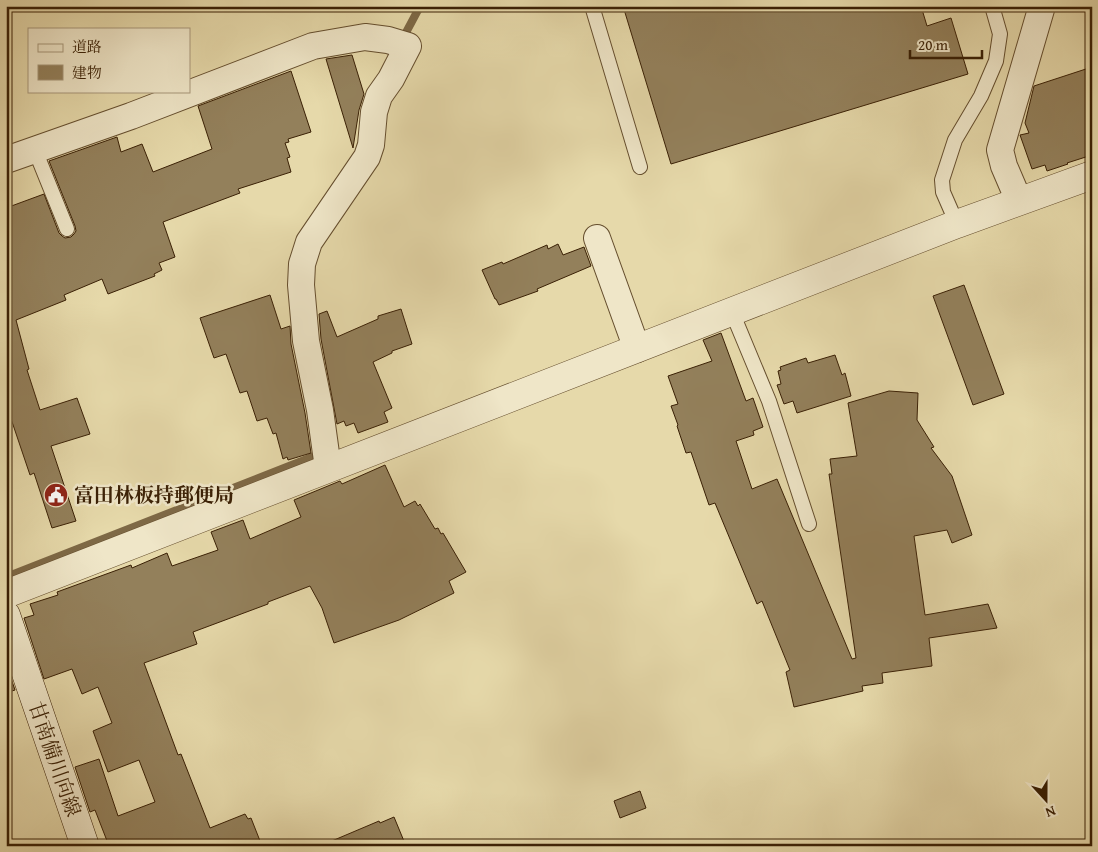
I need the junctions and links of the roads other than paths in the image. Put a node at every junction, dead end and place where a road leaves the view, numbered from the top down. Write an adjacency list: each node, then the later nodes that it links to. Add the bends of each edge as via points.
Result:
1 (592, 6): 6 (lane)
2 (992, 6): 9 (lane, via 1000,34 996,61 981,96 955,140 942,180)
3 (1042, 6): 8 (street, via 1000,150)
4 (35, 150): 5 (street); 10 (lane); 14 (street, via 314,46 365,38 408,46 379,96 367,157 309,242 302,264 306,341)
5 (6, 160)
6 (640, 167)
7 (1092, 175): 8 (street)
8 (1019, 201): 9 (street)
9 (957, 224): 12 (street)
10 (67, 229)
11 (597, 238): 13 (street)
12 (732, 312): 13 (street); 15 (lane, via 769,401)
13 (637, 349): 14 (street)
14 (328, 468): 16 (street)
15 (808, 524)
16 (6, 594)
17 (6, 615): 18 (street, 甘南備川向線)
18 (85, 846)

